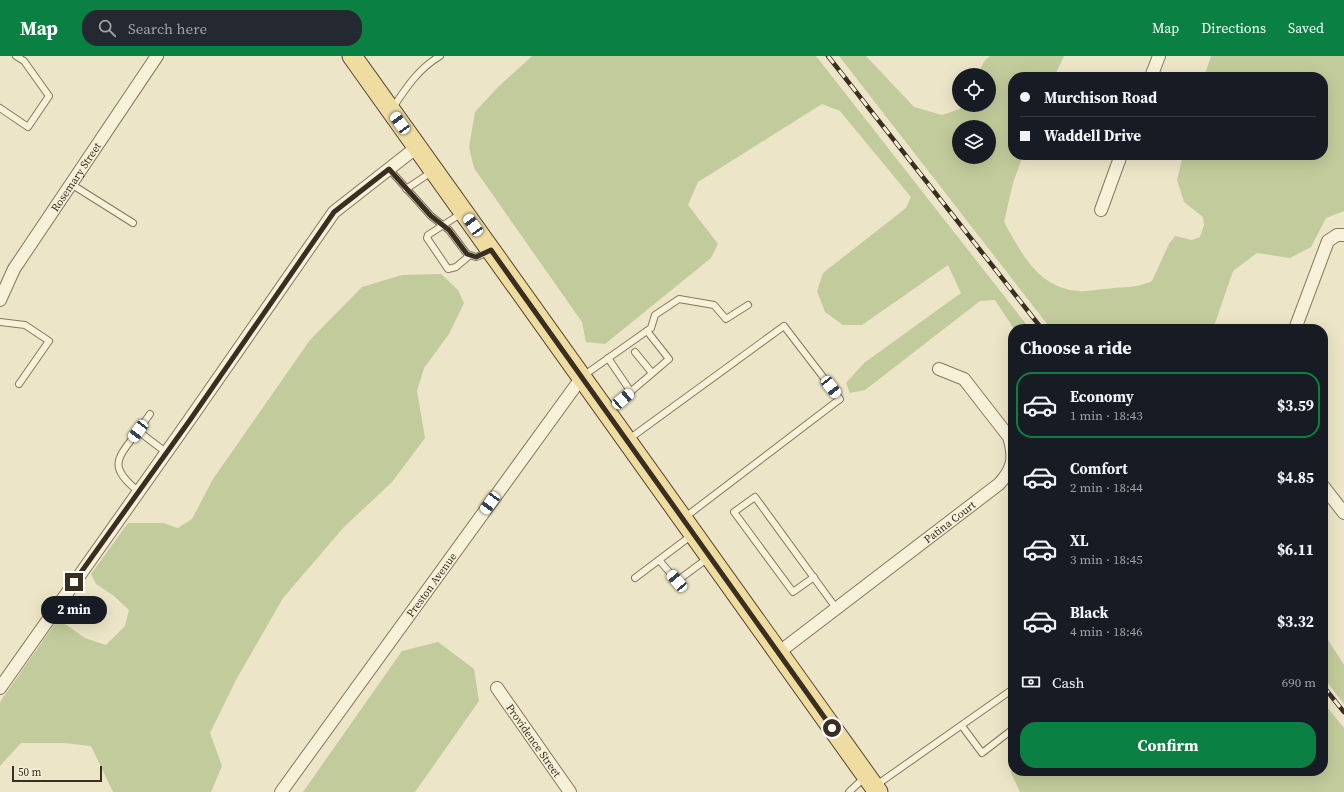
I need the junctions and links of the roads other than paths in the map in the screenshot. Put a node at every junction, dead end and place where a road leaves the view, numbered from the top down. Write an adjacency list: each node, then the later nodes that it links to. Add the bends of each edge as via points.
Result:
1 (16, 56): 7 (lane, via 24,61 49,96 28,127)
2 (157, 56): 13 (street, Rosemary Street)
3 (352, 56): 8 (main road)
4 (440, 56): 8 (lane, via 425,65)
5 (1158, 56): 6 (street)
6 (1153, 72)
7 (0, 108)
8 (392, 111): 9 (main road)
9 (417, 147): 11 (street); 12 (main road)
10 (1119, 160): 15 (street)
11 (389, 169): 14 (lane); 39 (street, via 334,212)
12 (434, 170): 14 (lane); 16 (main road)
13 (71, 184): 17 (lane); 22 (street, Rosemary Street, via 14,268)
14 (406, 189): 18 (lane, via 431,216)
15 (1101, 210)
16 (464, 212): 18 (lane); 20 (main road)
17 (133, 223)
18 (444, 225): 21 (lane); 21 (lane, via 427,238 446,267 453,269)
19 (1344, 235): 25 (street, via 1337,235 1328,241)
20 (491, 250): 21 (lane, via 480,256); 31 (main road)
21 (469, 256)
22 (0, 300)
23 (748, 305): 26 (lane, via 726,319 714,305 679,299 655,315)
24 (0, 322): 32 (lane, via 25,325 49,342)
25 (1297, 324)
26 (647, 331): 28 (lane); 30 (lane, via 669,359)
27 (635, 352): 30 (lane)
28 (608, 358): 31 (lane); 33 (lane)
29 (939, 369): 37 (street, Patina Court, via 964,379)
30 (652, 373): 33 (lane)
31 (582, 377): 34 (main road); 57 (street, Preston Avenue)
32 (19, 384)
33 (631, 392): 34 (lane)
34 (606, 412): 38 (main road)
35 (150, 414): 36 (lane)
36 (138, 431): 39 (lane); 41 (lane, via 118,462 124,480)
37 (1008, 436)
38 (626, 440): 44 (main road); 44 (lane, via 784,326 840,399)
39 (167, 453): 41 (street)
40 (1008, 475): 49 (street, Patina Court)
41 (139, 492): 51 (street)
42 (1328, 492): 43 (street)
43 (1344, 513)
44 (688, 526): 45 (main road); 46 (lane)
45 (709, 558): 46 (lane, via 677,581); 50 (main road)
46 (659, 560): 48 (lane)
47 (814, 577): 47 (lane, via 755,497 734,512 794,592); 49 (lane)
48 (635, 578)
49 (836, 608): 50 (street, Patina Court)
50 (778, 653): 56 (main road)
51 (0, 688)
52 (497, 688): 58 (street, Providence Street)
53 (1008, 694): 54 (lane)
54 (962, 726): 55 (lane, via 982,753); 56 (lane)
55 (1008, 733)
56 (872, 785): 59 (lane)
57 (281, 792)
58 (570, 792)
59 (849, 792)

